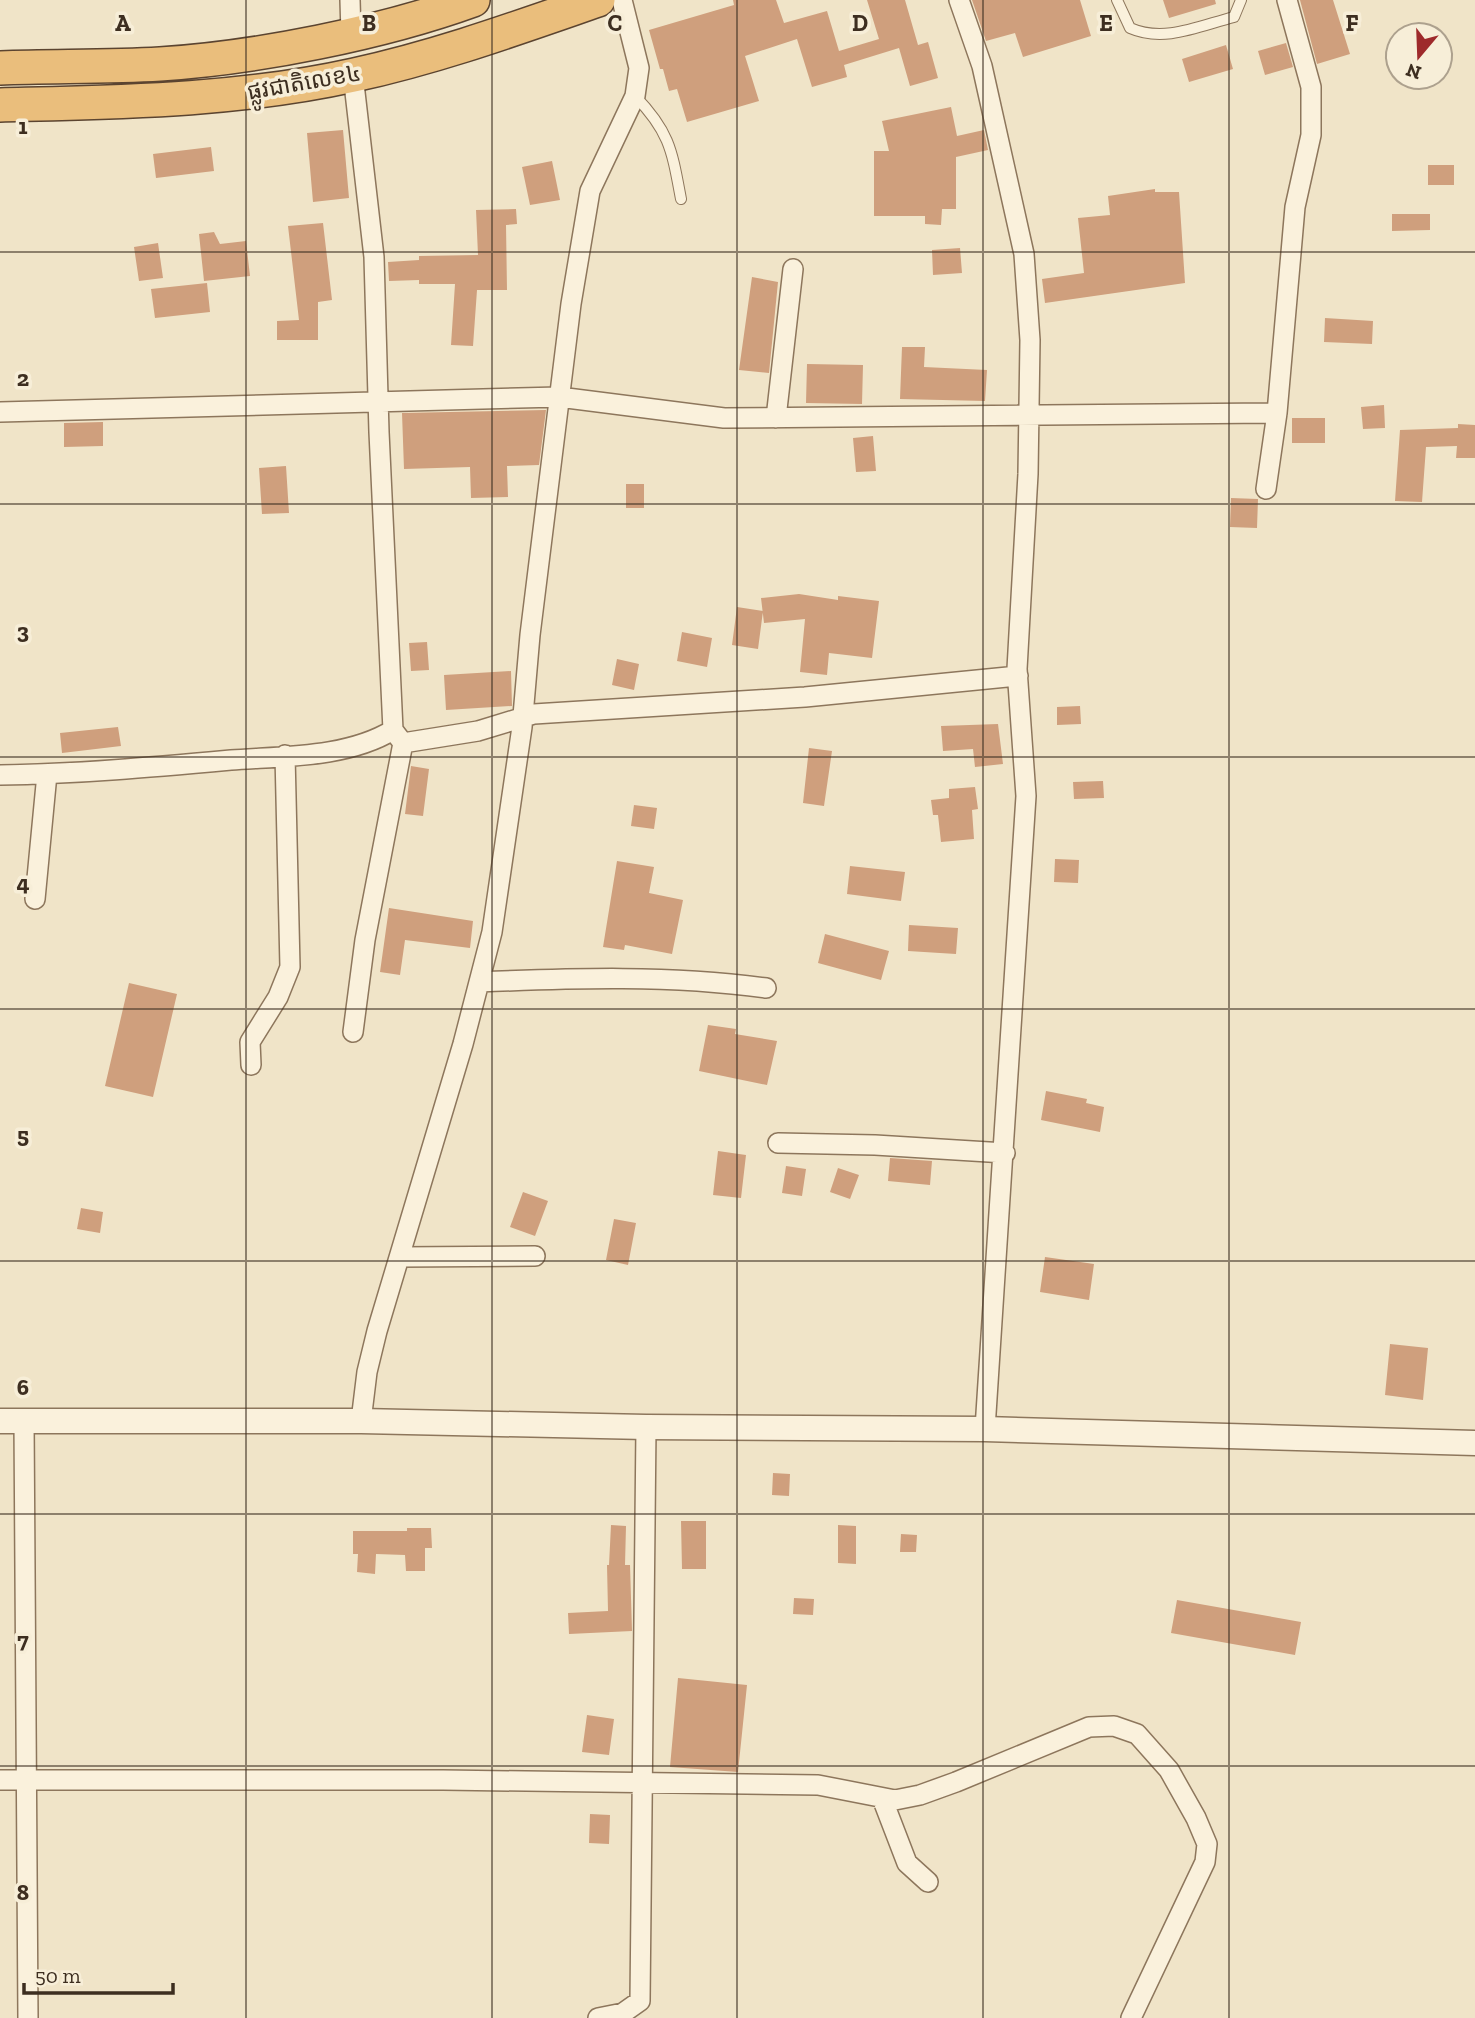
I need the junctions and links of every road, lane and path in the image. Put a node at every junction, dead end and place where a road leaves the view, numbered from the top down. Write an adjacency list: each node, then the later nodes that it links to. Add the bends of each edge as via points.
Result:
1 (350, 0): 9 (street)
2 (473, 0): 9 (highway, ផ្លូវជាតិលេខ៤)
3 (597, 0): 11 (highway, ផ្លូវជាតិលេខ៤, via 458,48)
4 (622, 0): 12 (street, via 639,68)
5 (959, 0): 20 (street, via 982,66 1024,254)
6 (1117, 0): 7 (lane, via 1130,29 1148,36 1234,16)
7 (1241, 0)
8 (1287, 0): 19 (street, via 1311,87 1311,135 1295,207)
9 (351, 34): 10 (highway, ផ្លូវជាតិលេខ៤, via 161,64)
10 (0, 68)
11 (354, 75): 13 (highway, ផ្លូវជាតិលេខ៤, via 252,93 166,101); 17 (street, via 374,257)
12 (635, 96): 14 (lane, via 655,117 670,145); 16 (street, via 590,191)
13 (0, 105)
14 (681, 199)
15 (793, 269): 21 (street)
16 (559, 397): 17 (street); 21 (street, via 724,418); 24 (street)
17 (378, 400): 18 (street); 25 (street)
18 (0, 412)
19 (1277, 413): 20 (street); 22 (street)
20 (1029, 417): 21 (street); 23 (street)
21 (776, 418)
22 (1265, 489)
23 (1018, 676): 24 (street); 35 (street, via 1026,796)
24 (523, 719): 25 (street, via 478,731); 30 (street, via 492,932)
25 (398, 736): 26 (street); 32 (street)
26 (285, 755): 27 (street); 33 (street, via 290,967 278,997 250,1042)
27 (47, 774): 28 (street); 29 (street)
28 (0, 775)
29 (35, 899)
30 (479, 982): 31 (street, via 628,976); 37 (street)
31 (766, 988)
32 (353, 1032)
33 (251, 1065)
34 (778, 1143): 35 (street)
35 (1005, 1153): 41 (street)
36 (535, 1256): 37 (street)
37 (400, 1257): 39 (street, via 367,1372)
38 (12, 1421): 39 (street); 45 (street)
39 (361, 1421): 40 (street)
40 (646, 1427): 41 (street); 44 (street)
41 (985, 1429): 42 (street)
42 (1475, 1443)
43 (0, 1780): 45 (street)
44 (644, 1781): 45 (street); 46 (street, via 818,1785); 49 (street, via 640,2001 623,2013)
45 (27, 1783): 48 (street)
46 (883, 1798): 47 (street, via 907,1863); 50 (street, via 920,1795 1089,1727 1114,1726 1137,1734 1170,1770 1207,1844 1205,1863)
47 (928, 1882)
48 (29, 2018)
49 (598, 2018)
50 (1131, 2018)

